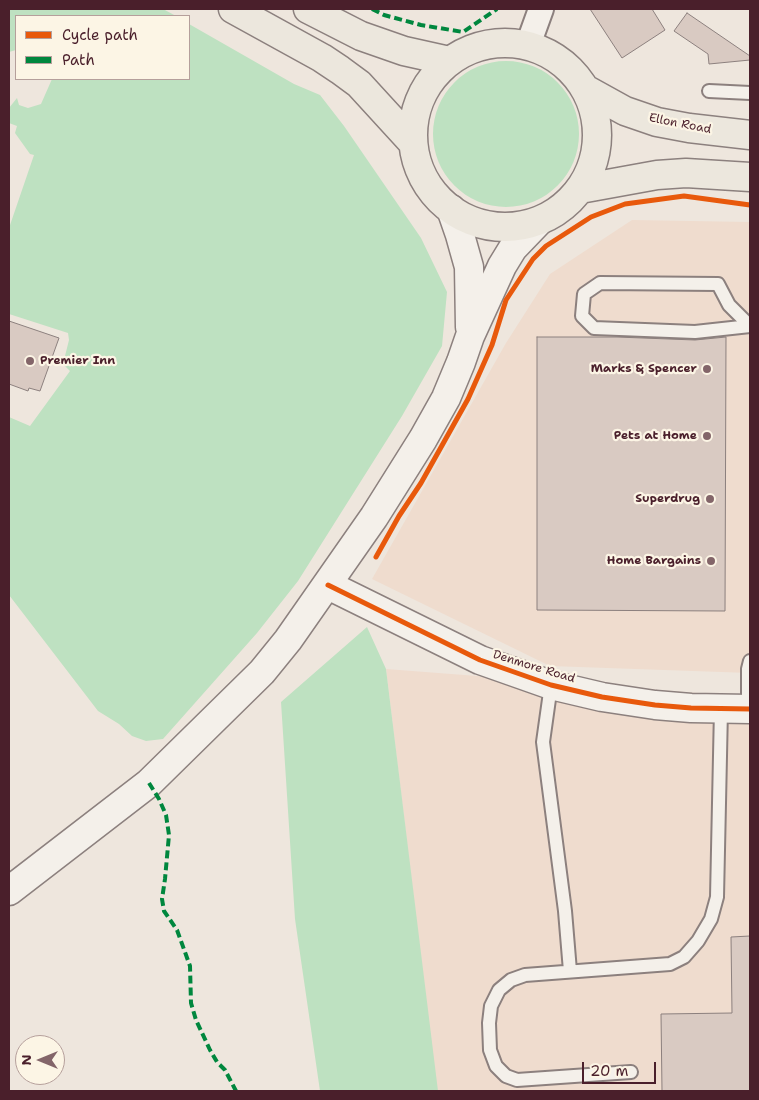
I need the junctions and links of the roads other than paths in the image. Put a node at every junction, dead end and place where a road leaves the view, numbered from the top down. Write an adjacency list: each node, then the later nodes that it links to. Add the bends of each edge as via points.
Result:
1 (233, 9): 10 (main road, via 315,54 359,84)
2 (308, 9): 5 (main road, via 361,36 404,51)
3 (541, 9): 4 (street)
4 (528, 45): 5 (main road, via 514,42 487,44); 6 (main road, via 562,61)
5 (449, 61): 10 (main road, via 421,97)
6 (586, 90): 9 (main road, Ellon Road, via 625,111 657,122); 12 (main road, via 596,114 598,140 593,166)
7 (709, 91): 8 (lane)
8 (750, 93)
9 (750, 135)
10 (413, 143): 13 (main road, via 425,180)
11 (750, 177): 12 (main road, via 686,173 657,175)
12 (580, 189): 14 (main road, via 561,208)
13 (451, 210): 14 (main road, via 492,226 523,226); 16 (main road, via 469,267)
14 (538, 222): 16 (main road, via 513,248 502,266)
15 (750, 326): 15 (lane, via 695,332 594,328 582,316 584,294 600,283 718,284 729,305)
16 (470, 336): 17 (main road, via 446,398 423,439)
17 (328, 585): 19 (main road, Denmore Road, via 480,660); 22 (main road, via 262,672 155,777)
18 (750, 661): 21 (lane)
19 (551, 685): 20 (main road, Denmore Road, via 655,705); 23 (lane, via 543,742)
20 (721, 709): 21 (main road, Denmore Road); 23 (lane, via 716,897 711,920 698,942 684,957 670,964)
21 (749, 709)
22 (9, 891)
23 (570, 971): 24 (lane, via 525,975 511,980 499,990 491,1006 489,1023 490,1050 496,1066 506,1076 517,1080)
24 (631, 1072)

